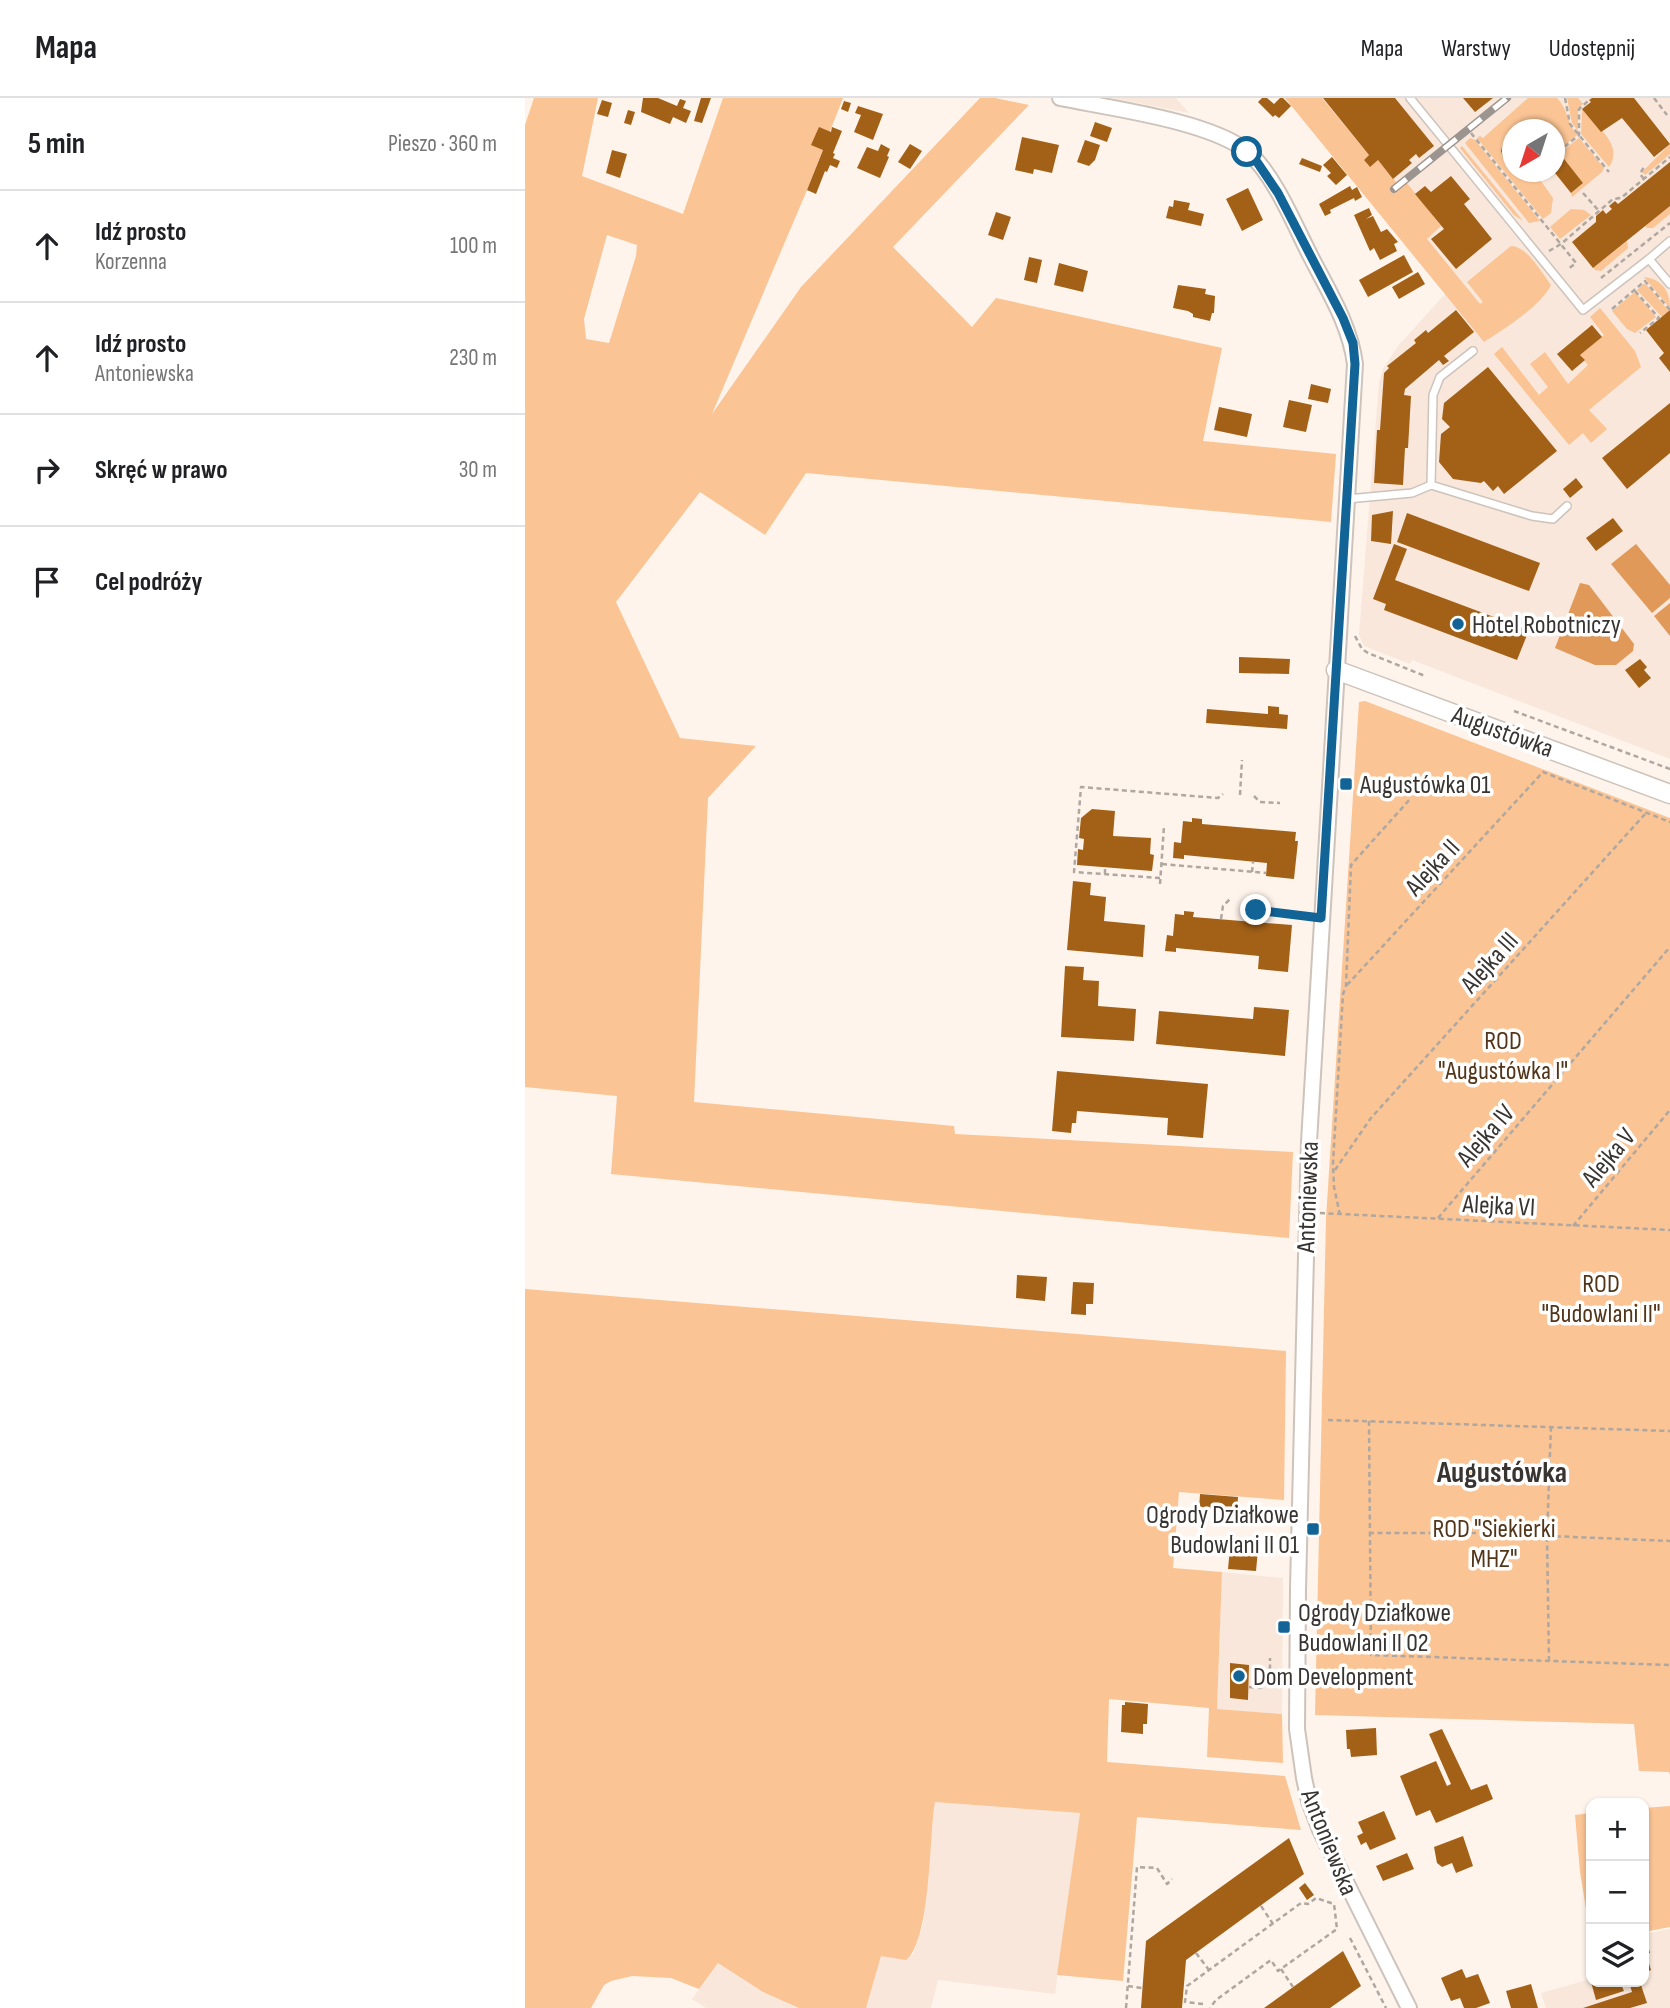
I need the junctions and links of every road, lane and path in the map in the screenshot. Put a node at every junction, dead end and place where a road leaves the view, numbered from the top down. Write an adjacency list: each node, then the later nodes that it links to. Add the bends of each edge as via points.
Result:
1 (1059, 98): 30 (street, Antoniewska, via 1211,132 1257,162 1278,193 1353,343)
2 (1410, 98): 20 (lane, via 1583,310)
3 (1565, 98): 8 (path, via 1570,124)
4 (1654, 98): 6 (path)
5 (1588, 101): 8 (path, via 1580,109)
6 (1667, 115)
7 (1471, 133): 18 (path)
8 (1579, 135): 9 (path); 12 (path)
9 (1565, 146)
10 (1670, 157): 13 (path)
11 (1645, 165): 13 (path, via 1640,174)
12 (1609, 172)
13 (1644, 179): 15 (path)
14 (1583, 193): 15 (path)
15 (1598, 211): 18 (path)
16 (1670, 223): 22 (path)
17 (1670, 241): 20 (lane)
18 (1561, 244): 19 (path); 21 (path)
19 (1549, 251)
20 (1649, 259): 23 (lane)
21 (1576, 263)
22 (1601, 278)
23 (1670, 285)
24 (1635, 290): 25 (path); 26 (path, via 1646,281); 27 (path, via 1658,318)
25 (1612, 309)
26 (1670, 310)
27 (1640, 333)
28 (1473, 351): 29 (lane, via 1440,377 1433,395)
29 (1431, 485): 30 (lane, via 1412,493); 31 (lane, via 1532,516 1553,519)
30 (1346, 499): 32 (street, Antoniewska)
31 (1567, 506)
32 (1339, 614): 33 (street, Antoniewska); 34 (path, via 1348,620 1362,649)
33 (1336, 670): 39 (street, Augustówka); 56 (street, Antoniewska)
34 (1425, 676)
35 (1514, 711): 37 (path)
36 (1242, 760): 40 (path)
37 (1670, 769)
38 (1223, 793): 52 (path, via 1218,798 1081,787 1074,872)
39 (1670, 794)
40 (1240, 795)
41 (1254, 796): 43 (path, via 1260,802)
42 (1411, 798): 60 (path, via 1351,865)
43 (1280, 803)
44 (1647, 813): 45 (path); 60 (path, Alejka II, via 1543,772); 62 (path, Alejka III, via 1371,1118)
45 (1670, 822)
46 (1164, 826): 48 (path)
47 (1253, 862): 50 (path)
48 (1161, 864): 50 (path); 53 (path)
49 (1105, 867): 52 (path)
50 (1252, 872): 51 (path)
51 (1266, 873)
52 (1105, 874): 53 (path)
53 (1160, 878): 54 (path)
54 (1160, 884)
55 (1231, 898): 57 (path, via 1223,906)
56 (1321, 918): 58 (path, via 1249,909); 93 (street, Antoniewska, via 1308,1142 1297,1729 1306,1789 1320,1830)
57 (1221, 919)
58 (1248, 921)
59 (1670, 947): 65 (path, Alejka IV)
60 (1346, 986): 62 (path)
61 (1670, 1110): 66 (path, Alejka V)
62 (1335, 1170): 64 (path)
63 (1326, 1213): 64 (path, Alejka VI)
64 (1339, 1215): 65 (path, Alejka VI)
65 (1437, 1219): 66 (path, Alejka VI)
66 (1573, 1226): 67 (path, Alejka VI)
67 (1670, 1230)
68 (1328, 1420): 69 (path)
69 (1369, 1421): 70 (path); 72 (path)
70 (1551, 1426): 71 (path); 73 (path)
71 (1670, 1431)
72 (1369, 1533): 73 (path); 76 (path, via 1371,1654)
73 (1547, 1536): 74 (path); 76 (path)
74 (1670, 1541)
75 (1270, 1658): 78 (path, via 1266,1685)
76 (1549, 1661): 77 (path)
77 (1670, 1665)
78 (1249, 1687)
79 (1172, 1880): 86 (path, via 1167,1884 1157,1868 1136,1867)
80 (1261, 1906): 81 (path)
81 (1273, 1924): 84 (path, via 1316,1898 1334,1904 1338,1929); 85 (path)
82 (1350, 1938): 92 (path)
83 (1196, 1952): 85 (path)
84 (1280, 1969): 87 (path); 91 (path, via 1271,1960)
85 (1209, 1970): 89 (path, via 1187,1986 1185,1993 1185,2002)
86 (1128, 1986): 88 (path); 90 (path)
87 (1293, 1987)
88 (1142, 1988)
89 (1203, 2004)
90 (1126, 2008)
91 (1210, 2008)
92 (1386, 2008)
93 (1409, 2008)

